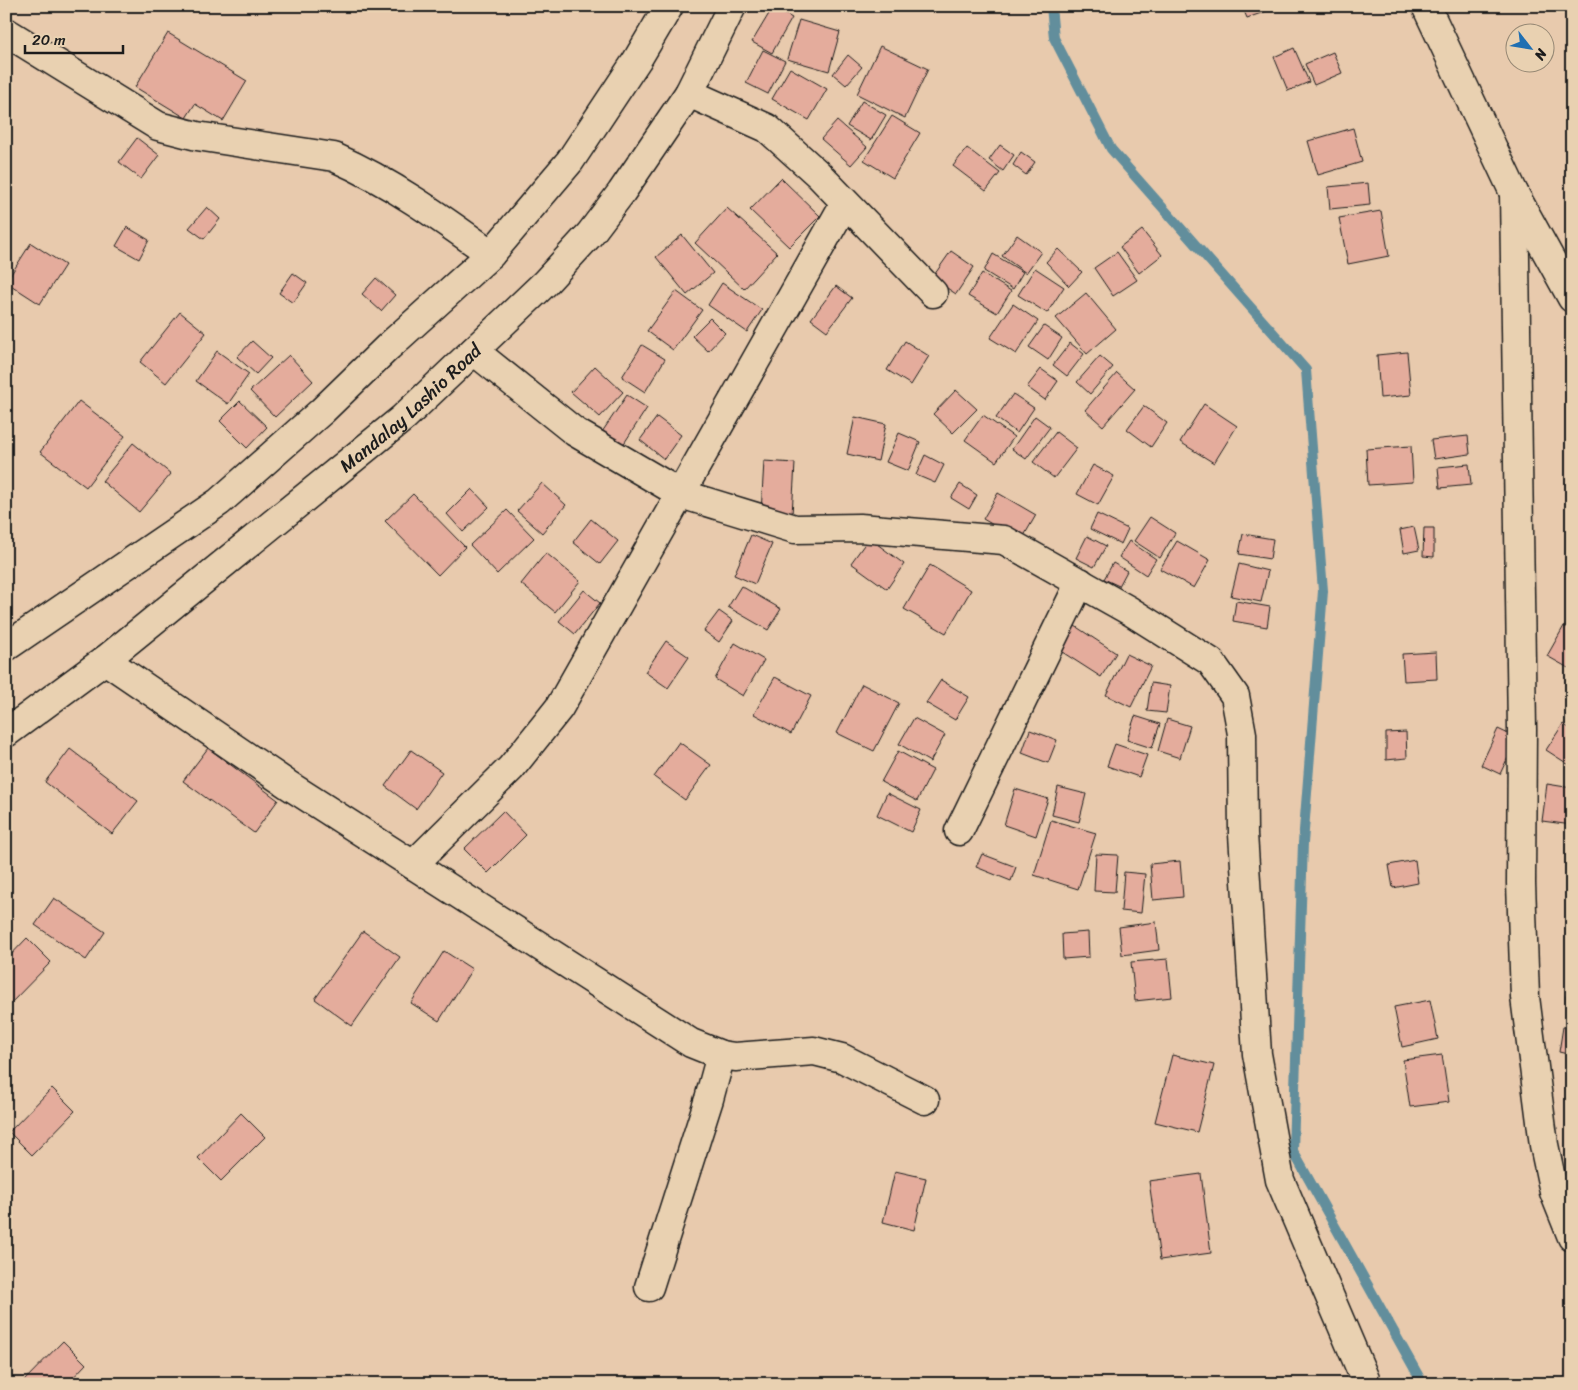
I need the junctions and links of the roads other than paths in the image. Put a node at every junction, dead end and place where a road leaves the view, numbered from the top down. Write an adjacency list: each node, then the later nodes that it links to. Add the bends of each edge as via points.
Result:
1 (669, 6): 8 (main road, via 570,161)
2 (732, 6): 5 (main road, Mandalay Lashio Road)
3 (1426, 6): 6 (main road)
4 (6, 32): 8 (main road, via 158,126 197,136 334,157 354,165 430,210)
5 (690, 93): 7 (main road, via 767,128); 11 (main road, Mandalay Lashio Road, via 590,234 545,283)
6 (1514, 193): 10 (main road); 21 (main road, via 1525,996 1544,1145 1554,1192)
7 (845, 203): 9 (main road); 12 (main road)
8 (491, 254): 14 (main road, via 219,502)
9 (933, 292)
10 (1572, 298)
11 (474, 351): 12 (main road, via 574,432); 15 (main road, Mandalay Lashio Road, via 403,418)
12 (681, 494): 13 (main road, via 795,529 860,528 1004,540); 18 (main road, via 559,708 511,768)
13 (1080, 582): 17 (main road); 23 (main road, via 1211,662 1235,696 1242,734 1243,834 1257,1054 1280,1180)
14 (6, 647)
15 (105, 660): 16 (main road, Mandalay Lashio Road); 18 (main road)
16 (6, 734)
17 (959, 831)
18 (413, 865): 19 (main road, via 691,1043)
19 (721, 1055): 20 (main road, via 814,1051 842,1058); 22 (main road)
20 (925, 1100)
21 (1572, 1237)
22 (649, 1287)
23 (1367, 1384)

